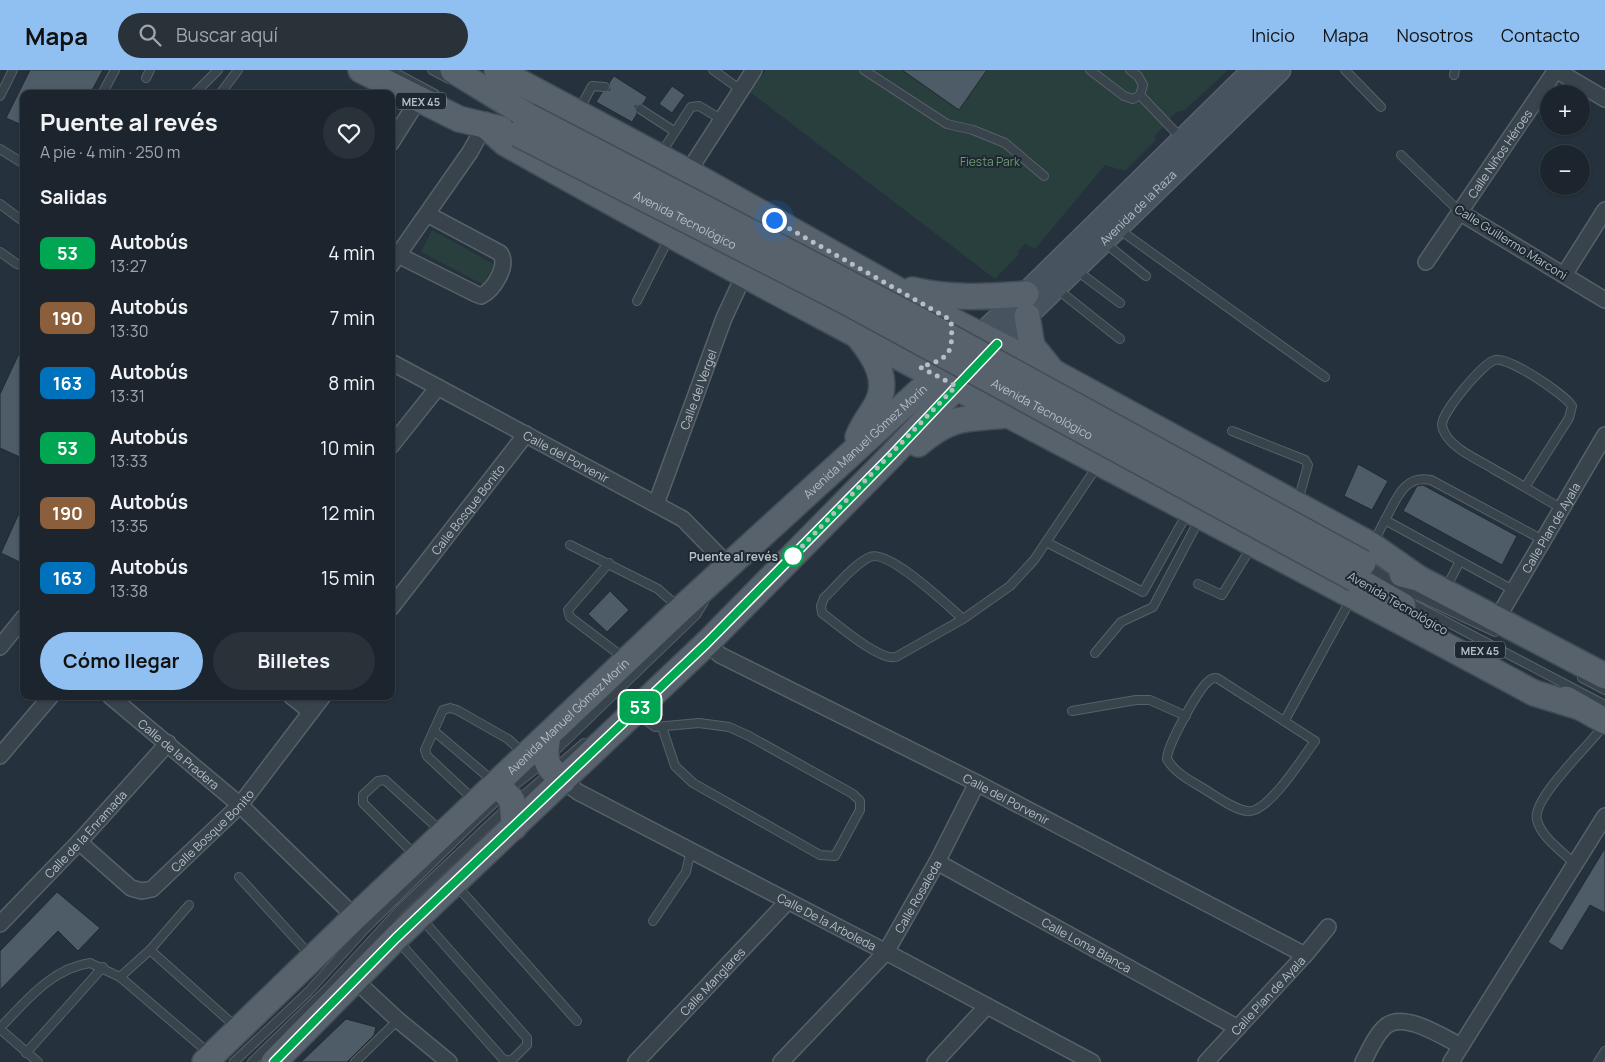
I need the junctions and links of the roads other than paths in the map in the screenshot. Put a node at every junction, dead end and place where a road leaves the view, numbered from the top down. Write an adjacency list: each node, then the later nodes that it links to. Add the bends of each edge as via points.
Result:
1 (12, 70): 27 (lane)
2 (115, 70): 22 (lane)
3 (150, 70): 19 (lane)
4 (218, 70): 23 (lane)
5 (238, 70): 24 (lane)
6 (361, 70): 28 (main road, Avenida Tecnológico / MEX 45)
7 (390, 70): 28 (lane)
8 (432, 70): 20 (lane)
9 (497, 70): 33 (main road)
10 (713, 70): 25 (lane)
11 (754, 70): 25 (street)
12 (864, 70): 45 (lane, via 947,124 1005,143)
13 (1090, 70): 26 (lane, via 1124,96 1133,99)
14 (1130, 70): 26 (lane, via 1142,81)
15 (1254, 70): 39 (main road, Avenida de la Raza)
16 (1279, 70): 39 (main road, Avenida de la Raza)
17 (1344, 70): 31 (lane)
18 (1556, 70): 29 (street); 48 (street, Calle Niños Héroes)
19 (146, 78)
20 (457, 80): 36 (main road, Avenida Tecnológico / MEX 45)
21 (605, 88): 33 (lane, via 592,86)
22 (104, 90)
23 (198, 90)
24 (223, 90)
25 (741, 90): 34 (street)
26 (1140, 95): 39 (lane)
27 (0, 96)
28 (429, 98): 35 (main road, Avenida Tecnológico / MEX 45, via 459,119); 38 (street)
29 (1605, 99)
30 (455, 106): 35 (lane)
31 (1381, 107)
32 (640, 109): 37 (lane)
33 (578, 112): 41 (main road)
34 (721, 119): 37 (lane, via 699,106 690,107); 44 (street)
35 (485, 125): 36 (main road, Avenida Tecnológico / MEX 45); 49 (street); 52 (main road, via 505,143)
36 (523, 125): 98 (main road, Avenida Tecnológico / MEX 45, bridge, via 843,300)
37 (674, 131): 41 (lane)
38 (395, 138)
39 (1189, 146): 51 (main road, Avenida de la Raza)
40 (0, 149): 43 (lane)
41 (659, 156): 44 (main road)
42 (1401, 156): 48 (lane, Calle Guillermo Marconi)
43 (20, 162)
44 (688, 172): 61 (main road)
45 (1044, 176)
46 (0, 204): 50 (lane)
47 (1605, 210): 59 (street)
48 (1461, 213): 55 (street, Calle Niños Héroes); 59 (street, Calle Guillermo Marconi)
49 (427, 214): 54 (street); 54 (street, via 500,253 504,265 491,289 481,296)
50 (20, 219)
51 (1109, 229): 57 (main road, Avenida de la Raza); 60 (lane); 66 (main road, Avenida de la Raza); 74 (lane)
52 (670, 236): 58 (main road); 63 (lane)
53 (0, 252): 56 (lane)
54 (395, 260)
55 (1426, 262)
56 (20, 264)
57 (1074, 269): 62 (main road, Avenida de la Raza); 65 (lane)
58 (744, 275): 68 (main road); 86 (street, Calle del Vergel, via 724,318)
59 (1564, 275): 64 (street, Calle Guillermo Marconi)
60 (1146, 276)
61 (896, 287): 66 (main road, via 940,296); 67 (main road)
62 (1055, 288): 66 (main road, Avenida de la Raza); 69 (lane)
63 (637, 300)
64 (1605, 300)
65 (1120, 304)
66 (1027, 305): 70 (main road, Avenida de la Raza); 72 (main road, via 1032,346)
67 (951, 320): 70 (main road); 73 (main road, via 953,342 949,354 938,362)
68 (857, 335): 73 (main road); 82 (main road, via 875,357 882,390 878,403 863,424)
69 (1120, 339)
70 (997, 344): 72 (main road); 73 (main road, Avenida Manuel Gómez Morín); 76 (main road, via 994,364 985,376)
71 (395, 364): 75 (street, Calle del Porvenir)
72 (1054, 373): 87 (main road)
73 (937, 376): 76 (main road); 82 (main road, Avenida Manuel Gómez Morín); 83 (main road, Avenida Manuel Gómez Morín)
74 (1326, 377)
75 (438, 387): 79 (street, Calle del Porvenir); 81 (street)
76 (985, 402): 77 (main road)
77 (1009, 415): 83 (main road, via 958,419 938,427 911,449); 84 (main road)
78 (1232, 431): 87 (lane, via 1305,460 1308,464)
79 (526, 434): 86 (street, Calle del Porvenir); 102 (street, Calle Bosque Bonito)
80 (1605, 436): 88 (street, Calle Plan de Ayala)
81 (395, 441)
82 (853, 451): 97 (main road, Avenida Manuel Gómez Morín)
83 (891, 456): 107 (main road, Avenida Manuel Gómez Morín)
84 (1099, 463): 89 (main road); 92 (lane)
85 (1525, 487): 85 (lane, via 1458,448 1448,438 1442,424 1445,415 1480,370 1493,360 1512,363 1572,406 1569,418); 88 (lane)
86 (656, 504): 97 (street, Calle del Porvenir, via 683,518)
87 (1296, 504): 98 (main road)
88 (1561, 508): 91 (street, Calle Plan de Ayala)
89 (1195, 513): 92 (lane, via 1143,592); 93 (main road); 109 (lane, via 1153,607 1121,622)
90 (1385, 520): 91 (lane, via 1405,485 1416,478 1424,479 1446,487); 95 (lane); 98 (lane)
91 (1542, 540): 100 (street, Calle Plan de Ayala)
92 (1046, 542): 104 (lane, via 1010,586)
93 (1253, 544): 98 (main road); 99 (lane, via 1222,595)
94 (570, 545): 96 (lane)
95 (1460, 561): 100 (lane); 101 (lane)
96 (609, 562): 103 (lane, via 658,589); 110 (lane, via 568,610 570,617)
97 (728, 565): 103 (main road, Avenida Manuel Gómez Morín); 131 (lane, via 696,615)
98 (1360, 571): 101 (main road, Avenida Tecnológico / MEX 45, via 1418,578); 106 (lane); 119 (lane, via 1404,600); 124 (lane); 125 (main road, Avenida Tecnológico / MEX 45)
99 (1198, 584)
100 (1513, 590): 106 (street, Calle Plan de Ayala)
101 (1444, 592): 106 (main road, Avenida Tecnológico / MEX 45)
102 (395, 603)
103 (681, 609): 110 (main road, Avenida Manuel Gómez Morín)
104 (963, 619): 104 (lane, via 891,658 875,651 822,613 820,606 824,598 867,558 877,556 884,557 912,576)
105 (20, 622): 108 (street)
106 (1500, 627): 113 (main road, Avenida Tecnológico / MEX 45)
107 (707, 643): 112 (lane); 121 (main road, Avenida Manuel Gómez Morín); 132 (street, Calle del Porvenir, via 720,655)
108 (0, 647)
109 (1095, 654)
110 (627, 660): 131 (main road, Avenida Manuel Gómez Morín, via 548,736)
111 (1571, 672): 114 (lane)
112 (660, 676)
113 (1605, 676)
114 (1605, 690)
115 (48, 700): 130 (street)
116 (115, 700): 129 (street, Calle de la Pradera)
117 (296, 700): 120 (street)
118 (320, 700): 120 (street, Calle Bosque Bonito)
119 (1605, 705)
120 (311, 712): 135 (street, Calle Bosque Bonito)
121 (635, 712): 126 (lane, via 649,724); 131 (main road, Avenida Manuel Gómez Morín)
122 (1072, 712): 123 (lane, via 1150,700)
123 (1186, 716): 124 (lane, via 1209,680 1217,678); 124 (lane, via 1167,752 1171,766 1227,803 1246,811 1257,810 1267,803 1315,741)
124 (1285, 720)
125 (1605, 722): 142 (lane, via 1542,796 1536,810 1536,821 1544,833)
126 (662, 727): 126 (lane, via 700,723 729,727 853,794 860,801 860,810 835,856 820,855 693,783 675,766)
127 (434, 731): 131 (lane, via 443,710 457,710 508,739); 133 (lane); 134 (lane, via 425,750 427,756)
128 (588, 739): 131 (lane)
129 (168, 743): 135 (street, Calle de la Pradera); 138 (street, Calle de la Enramada)
130 (0, 756)
131 (547, 767): 133 (main road, Avenida Manuel Gómez Morín); 133 (main road, Avenida Manuel Gómez Morín); 139 (street, Calle De la Arboleda, via 578,792)
132 (977, 783): 141 (street, Calle Rosaleda); 155 (street, Calle del Porvenir)
133 (507, 802): 134 (main road, Avenida Manuel Gómez Morín); 144 (main road, Avenida Manuel Gómez Morín); 168 (lane, via 365,929 308,992); 170 (lane)
134 (478, 803): 137 (main road, Avenida Manuel Gómez Morín)
135 (240, 805): 138 (street, Calle Bosque Bonito, via 147,891 131,888); 148 (street, Calle de la Pradera)
136 (1605, 816): 142 (street)
137 (444, 834): 140 (main road, Avenida Manuel Gómez Morín); 140 (lane, via 385,780 378,781 363,795 363,803)
138 (80, 842): 150 (street, Calle de la Enramada)
139 (692, 850): 145 (street, Calle De la Arboleda); 149 (lane, via 686,872)
140 (418, 858): 148 (main road, Avenida Manuel Gómez Morín)
141 (937, 862): 154 (street, Calle Rosaleda); 163 (street, Calle Loma Blanca)
142 (1575, 864): 165 (street)
143 (239, 877): 156 (lane)
144 (454, 882): 147 (main road, Avenida Manuel Gómez Morín); 162 (lane)
145 (788, 901): 154 (street, Calle De la Arboleda); 174 (street, Calle Manglares)
146 (190, 905): 153 (lane)
147 (419, 916): 152 (main road, Avenida Manuel Gómez Morín); 152 (lane, via 527,1038 528,1045 511,1061 503,1060)
148 (355, 917): 156 (main road, Avenida Manuel Gómez Morín)
149 (654, 921)
150 (0, 924)
151 (1328, 927): 155 (street, Calle Plan de Ayala)
152 (396, 938): 159 (main road, Avenida Manuel Gómez Morín)
153 (150, 950): 158 (lane); 168 (lane)
154 (886, 952): 160 (street, Calle De la Arboleda); 175 (street, Calle Rosaleda)
155 (1305, 955): 163 (street, Calle Plan de Ayala)
156 (312, 958): 168 (main road, Avenida Manuel Gómez Morín)
157 (104, 967): 158 (lane); 164 (lane, via 90,963 58,973); 167 (lane)
158 (120, 977): 168 (lane)
159 (354, 980): 161 (street); 171 (main road, Avenida Manuel Gómez Morín)
160 (986, 1006): 176 (street); 177 (street, Calle De la Arboleda)
161 (398, 1020): 172 (lane); 173 (street)
162 (577, 1021)
163 (1238, 1028): 178 (street, Calle Plan de Ayala)
164 (0, 1029): 167 (lane)
165 (1461, 1046): 179 (street, via 1416,1024 1392,1022 1382,1030); 180 (street)
166 (1605, 1051): 181 (lane)
167 (26, 1053): 169 (lane)
168 (221, 1053)
169 (38, 1062)
170 (252, 1062)
171 (274, 1062)
172 (355, 1062)
173 (450, 1062)
174 (636, 1062)
175 (781, 1062)
176 (934, 1062)
177 (1092, 1062)
178 (1206, 1062)
179 (1363, 1062)
180 (1451, 1062)
181 (1598, 1062)

